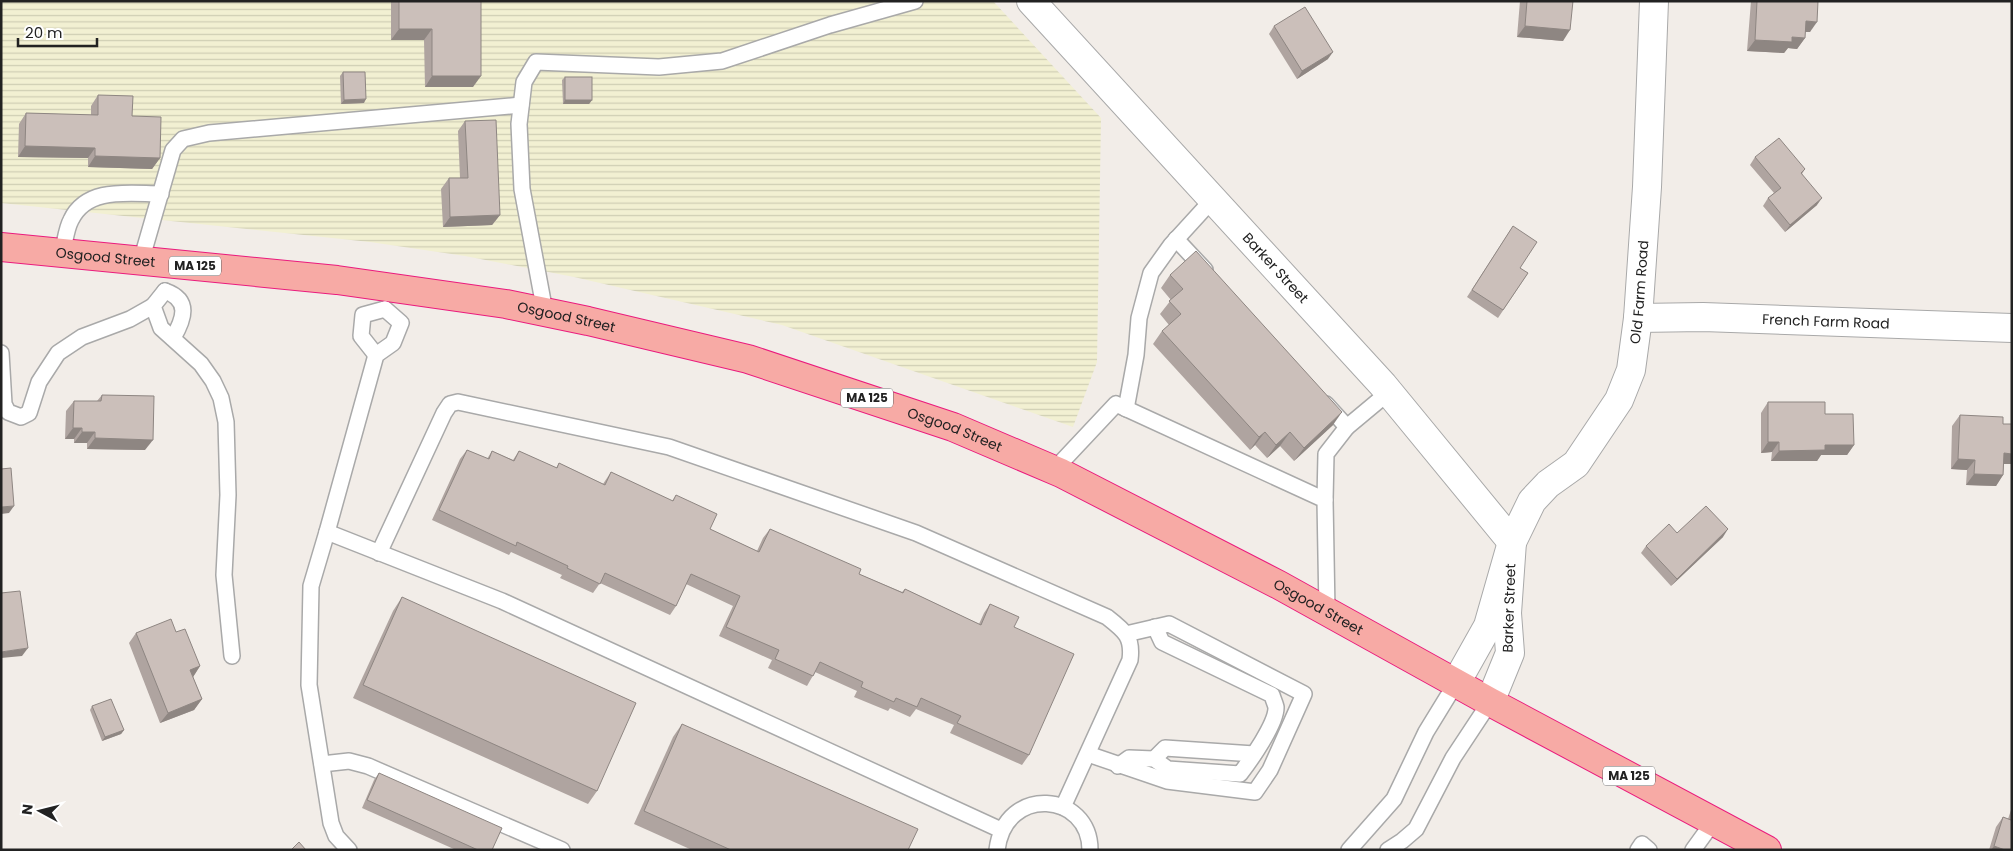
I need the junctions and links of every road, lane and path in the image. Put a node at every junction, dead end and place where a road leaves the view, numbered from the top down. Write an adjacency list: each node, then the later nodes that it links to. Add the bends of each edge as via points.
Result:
1 (915, 1): 4 (lane, via 722,61 659,67 536,62 524,82)
2 (1031, 1): 6 (street, Barker Street)
3 (1654, 1): 16 (street, Old Farm Road)
4 (521, 105): 5 (lane, via 209,133 183,139 173,150); 15 (lane, via 522,189)
5 (161, 194): 9 (lane, via 102,194 81,204 71,220); 10 (lane)
6 (1213, 199): 7 (lane); 22 (street, Barker Street)
7 (1176, 239): 11 (lane); 23 (lane, via 1151,273 1139,318)
8 (1, 247): 9 (highway, Osgood Street / MA 125)
9 (62, 253): 10 (highway, Osgood Street / MA 125)
10 (149, 261): 12 (lane); 13 (highway, Osgood Street / MA 125)
11 (1216, 282)
12 (165, 291): 14 (lane); 18 (lane, via 176,295 183,305 182,323)
13 (387, 298): 15 (highway, Osgood Street / MA 125); 20 (lane, via 400,323 393,343); 20 (lane, via 363,315 361,336)
14 (153, 306): 18 (lane, via 161,328); 19 (lane, via 130,319 82,337 58,353 39,382 29,413 21,417 8,412 4,404)
15 (545, 312): 25 (highway, Osgood Street / MA 125, via 748,359 953,427)
16 (1638, 318): 17 (street, French Farm Road); 28 (street, Old Farm Road, via 1631,370 1619,400 1576,464 1548,484 1532,501)
17 (2012, 328)
18 (173, 338): 33 (lane, via 214,381 226,422 228,495 224,575)
19 (1, 353)
20 (376, 355): 27 (lane)
21 (1314, 391): 24 (lane)
22 (1389, 392): 24 (lane); 28 (street, Barker Street)
23 (1126, 409): 25 (lane, via 1116,404); 26 (lane)
24 (1347, 427): 26 (lane, via 1326,454)
25 (1054, 470): 30 (highway, Osgood Street / MA 125)
26 (1325, 500): 30 (lane)
27 (327, 532): 29 (lane); 39 (lane, via 311,586 309,685)
28 (1512, 542): 34 (street, Barker Street, via 1488,626); 35 (street, Barker Street, via 1507,613 1510,653)
29 (379, 553): 32 (lane, via 444,413 450,404 458,402 669,447 804,492 925,536 1107,618); 43 (lane, via 502,601)
30 (1327, 611): 34 (highway, Osgood Street / MA 125)
31 (1155, 627): 32 (lane); 37 (lane, via 1162,642 1272,695 1276,707); 40 (lane, via 1169,624 1304,694 1270,770 1255,792 1167,781)
32 (1126, 634): 36 (lane, via 1131,642 1130,660)
33 (232, 656)
34 (1456, 683): 35 (highway, Osgood Street / MA 125); 48 (lane, via 1426,732 1394,799)
35 (1490, 702): 42 (highway, Osgood Street / MA 125); 49 (lane, via 1453,758 1416,829)
36 (1088, 754): 40 (lane); 41 (lane)
37 (1254, 754): 38 (lane, via 1165,748); 38 (lane, via 1240,774 1230,775 1168,769)
38 (1154, 760): 40 (lane, via 1129,758)
39 (322, 764): 44 (lane, via 331,823 336,836); 45 (lane, via 348,761 368,766)
40 (1118, 766)
41 (1063, 807): 43 (lane, via 1033,804 1018,810); 47 (lane, via 1086,829)
42 (1714, 821): 52 (lane); 53 (highway, Osgood Street / MA 125)
43 (1002, 830): 46 (lane)
44 (349, 850)
45 (562, 850)
46 (997, 850)
47 (1090, 850)
48 (1349, 850)
49 (1388, 850)
50 (1638, 850): 51 (lane, via 1642,844)
51 (1648, 850)
52 (1693, 850)
53 (1768, 850)

